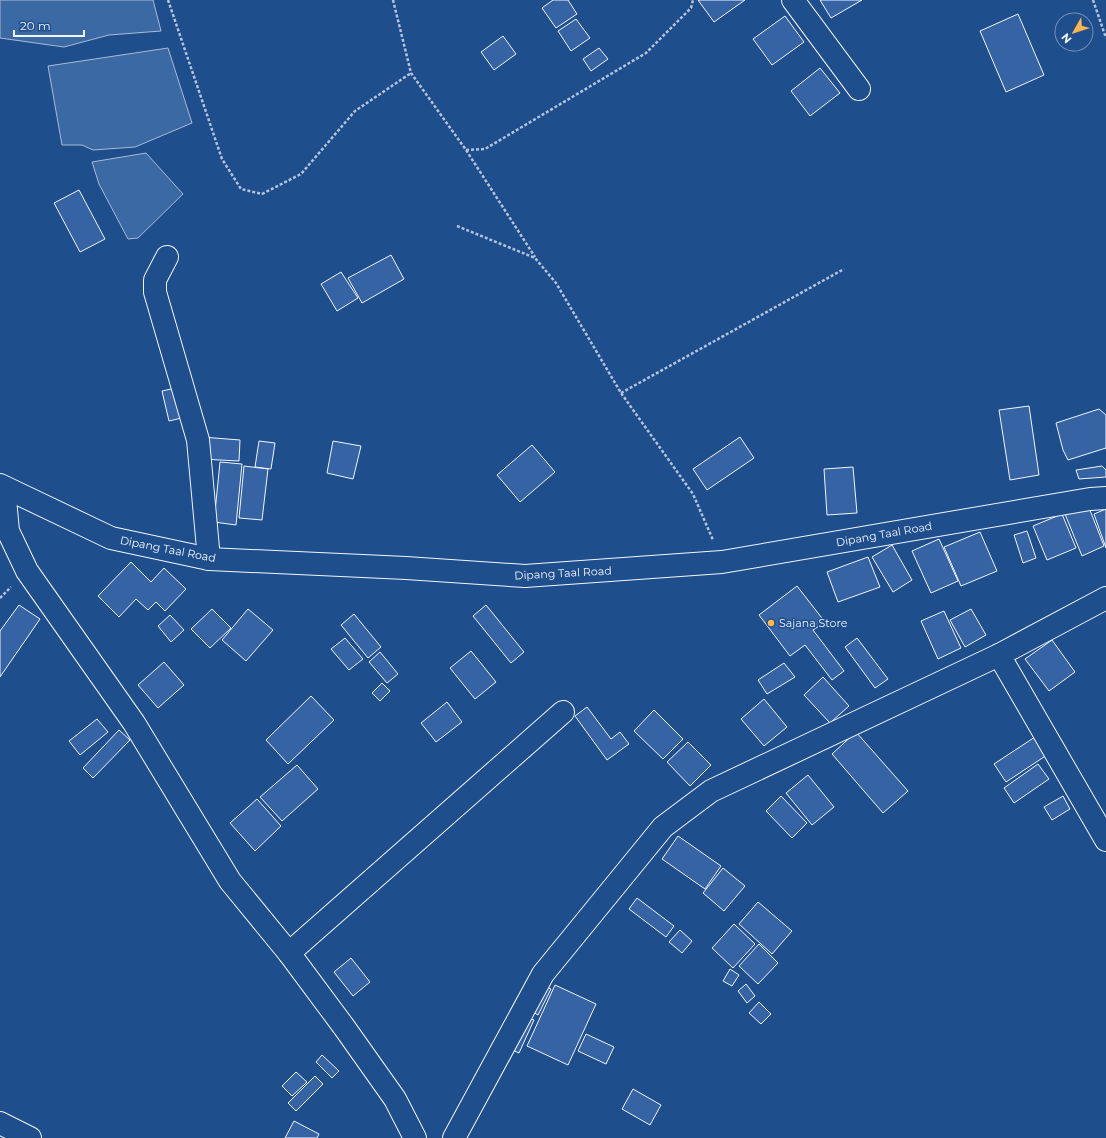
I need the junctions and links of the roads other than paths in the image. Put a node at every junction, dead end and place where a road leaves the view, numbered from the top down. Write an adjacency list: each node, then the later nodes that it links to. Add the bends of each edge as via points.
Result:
1 (793, 0): 2 (street)
2 (859, 89)
3 (167, 257): 6 (street, via 155,280 155,292 198,440)
4 (2, 487): 6 (street, Dipang Taal Road, via 111,538); 11 (street, via 8,531 27,571 134,723 230,881)
5 (1106, 498): 6 (street, Dipang Taal Road, via 722,562 525,576)
6 (209, 559)
7 (1106, 598): 8 (street)
8 (998, 655): 10 (street); 15 (street, via 711,791 663,827 543,974)
9 (563, 712): 11 (street)
10 (1106, 840)
11 (289, 954): 14 (street, via 395,1099)
12 (0, 1123): 13 (street)
13 (30, 1138)
14 (415, 1138)
15 (454, 1138)

